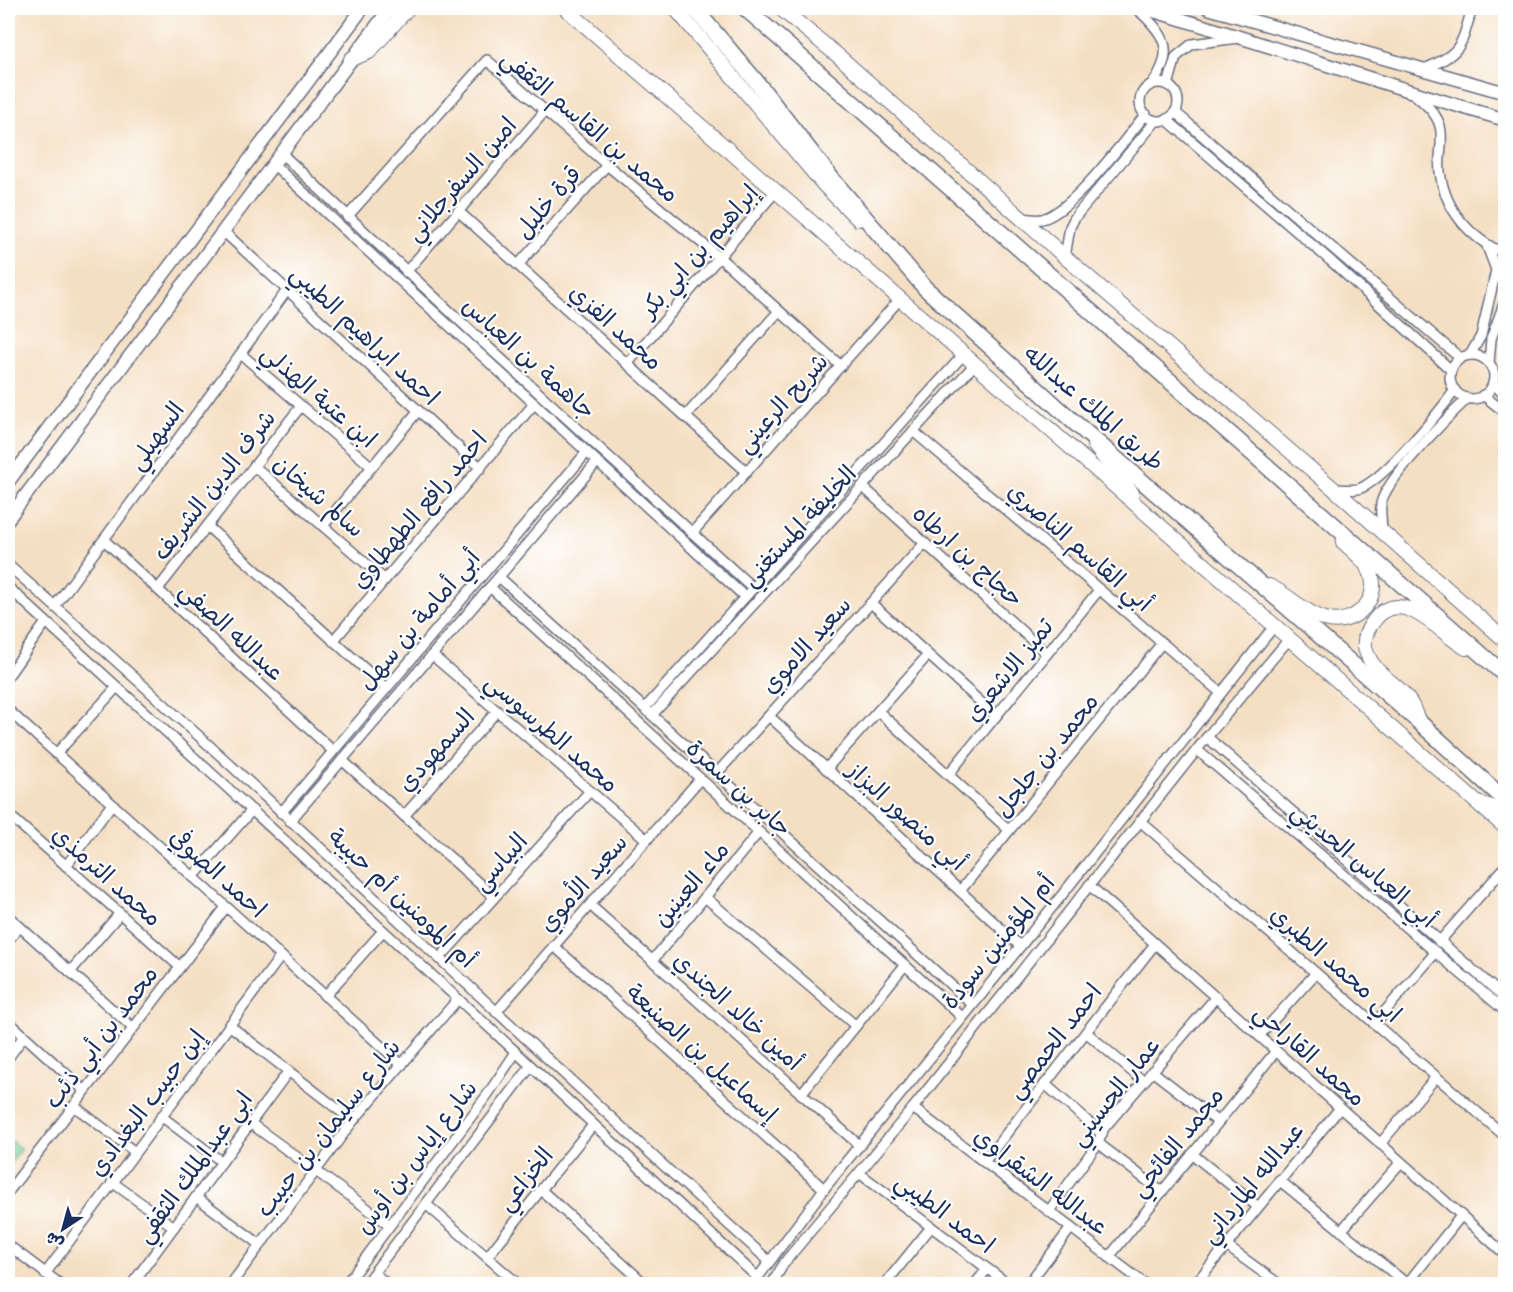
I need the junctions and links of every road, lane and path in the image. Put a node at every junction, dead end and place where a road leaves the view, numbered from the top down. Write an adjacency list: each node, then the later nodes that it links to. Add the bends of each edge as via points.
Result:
1 (363, 8): 73 (main road)
2 (390, 8): 14 (main road)
3 (408, 8): 14 (main road, via 369,52)
4 (565, 8): 28 (main road)
5 (675, 8): 39 (main road, via 824,184)
6 (694, 8): 39 (highway, طريق الملك عبدالله)
7 (745, 8): 55 (highway)
8 (780, 8): 31 (main road)
9 (1136, 8): 16 (street, via 1166,42 1166,59)
10 (1143, 8): 13 (main road)
11 (1208, 8): 15 (main road)
12 (1472, 8): 15 (street, via 1462,43 1447,59)
13 (1246, 37): 17 (street, via 1192,44 1176,57); 19 (main road)
14 (351, 60): 25 (main road)
15 (1422, 70): 18 (main road)
16 (1152, 84): 17 (street); 22 (street, via 1141,96 1140,105)
17 (1168, 85): 21 (street, via 1178,99)
18 (1506, 93)
19 (1414, 94): 24 (main road); 33 (street, via 1435,114 1440,127 1440,172 1448,200 1462,224)
20 (544, 111): 27 (street, محمد بن القاسم الثقفي); 29 (street, امين السفرجلاني); 30 (street, محمد بن القاسم الثقفي, via 487,60)
21 (1175, 112): 23 (street); 47 (street)
22 (1146, 114): 23 (street); 31 (street, via 1065,206 1042,219)
23 (1161, 120): 36 (street, via 1075,217); 53 (street, via 1332,262)
24 (1506, 120)
25 (282, 154): 26 (main road); 30 (street, جاهمة بن العباس)
26 (274, 165): 32 (main road); 60 (street, جاهمة بن العباس)
27 (607, 165): 35 (street, محمد بن القاسم الثقفي); 37 (street, قرة خليل)
28 (776, 191): 35 (street, إبراهيم بن ابي بكر); 42 (main road)
29 (458, 211): 37 (street, محمد الفزي); 38 (street, امين السفرجلاني)
30 (347, 217): 38 (street, جاهمة بن العباس)
31 (1023, 218): 36 (main road)
32 (223, 231): 40 (street, احمد ابراهيم الطيبي); 77 (main road)
33 (1487, 246): 34 (street); 46 (street, via 1496,270 1481,336)
34 (1506, 254)
35 (719, 257): 43 (street, محمد بن القاسم الثقفي); 49 (street, إبراهيم بن ابي بكر)
36 (1065, 257): 51 (main road)
37 (518, 266): 49 (street, محمد الفزي)
38 (406, 272): 82 (street, جاهمة بن العباس)
39 (924, 288): 65 (highway, طريق الملك عبدالله)
40 (288, 289): 44 (street, السهيلي); 62 (street, احمد ابراهيم الطيبي)
41 (1506, 298): 48 (street, via 1491,339)
42 (900, 299): 45 (main road); 52 (street, شريح الرعيني)
43 (779, 310): 52 (street, محمد بن القاسم الثقفي); 64 (street)
44 (241, 354): 61 (street, ابن عتبة الهذلي); 83 (street, السهيلي)
45 (964, 354): 50 (main road); 91 (street, الخليفة المستغني)
46 (1470, 355): 47 (street); 48 (street)
47 (1460, 358): 53 (street)
48 (1489, 363): 54 (street)
49 (627, 364): 64 (street, محمد الفزي)
50 (975, 364): 66 (street, الخليفة المستغني); 78 (main road)
51 (1190, 365): 55 (main road); 75 (main road)
52 (841, 366): 72 (street, شريح الرعيني)
53 (1451, 370): 56 (street, via 1450,381)
54 (1493, 383): 57 (street); 58 (street)
55 (1173, 385): 76 (highway)
56 (1455, 390): 59 (street); 75 (street, via 1388,468 1360,489)
57 (1483, 395): 59 (street); 63 (street)
58 (1506, 397)
59 (1468, 398): 81 (street, via 1398,474 1381,502)
60 (534, 404): 67 (street, جاهمة بن العباس); 71 (street, احمد رافع الطهطاوي)
61 (301, 406): 69 (street, شرف الدين الشريف); 70 (street, ابن عتبة الهذلي)
62 (418, 411): 70 (street); 71 (street, احمد ابراهيم الطيبي)
63 (1506, 412)
64 (685, 417): 72 (street, محمد الفزي)
65 (1076, 423): 78 (main road); 88 (highway, طريق الملك عبدالله)
66 (914, 431): 74 (street, الخليفة المستغني); 93 (street, أبي القاسم الناصري)
67 (587, 452): 68 (street, جاهمة بن العباس); 110 (street, أبي أمامة بن سهل)
68 (597, 462): 86 (street, أبي أمامة بن سهل); 94 (street, جاهمة بن العباس)
69 (254, 466): 79 (street, شرف الدين الشريف); 80 (street, سالم شيخان)
70 (372, 467): 80 (street)
71 (481, 468): 87 (street, احمد رافع الطهطاوي)
72 (747, 472): 82 (street, شريح الرعيني)
73 (8, 482)
74 (862, 486): 84 (street, حجاج بن ارطاه); 114 (street, الخليفة المستغني)
75 (1334, 489): 81 (main road)
76 (1317, 511): 88 (main road, via 1321,522 1368,568 1373,589 1365,607 1344,620 1325,619); 106 (highway)
77 (8, 519)
78 (1155, 521): 98 (main road)
79 (207, 526): 92 (street, شرف الدين الشريف); 100 (street)
80 (323, 526): 87 (street, سالم شيخان)
81 (1382, 532): 101 (main road)
82 (692, 533): 91 (street, جاهمة بن العباس)
83 (104, 540): 92 (street, عبدالله الصفي); 96 (street, السهيلي)
84 (924, 544): 95 (street, سعيد الاموي); 103 (street, حجاج بن ارطاه)
85 (8, 564): 96 (street, أم المومنين أم حبيبة)
86 (499, 576): 90 (street, أبي أمامة بن سهل); 114 (street, جابر بن سمرة)
87 (385, 580): 100 (street, احمد رافع الطهطاوي)
88 (1259, 582): 118 (highway, طريق الملك عبدالله)
89 (8, 586): 97 (street, أم المومنين أم حبيبة)
90 (490, 587): 104 (street, أبي أمامة بن سهل); 127 (street, جابر بن سمرة)
91 (753, 588): 94 (street, الخليفة المستغني)
92 (158, 589): 121 (street, عبدالله الصفي)
93 (1100, 590): 102 (street, أبي القاسم الناصري); 103 (street, تميز الاشعري)
94 (745, 597): 114 (street, الخليفة المستغني)
95 (871, 603): 105 (street); 116 (street, سعيد الاموي)
96 (55, 606): 134 (street, أم المومنين أم حبيبة)
97 (46, 622): 107 (street); 109 (street, أم المومنين أم حبيبة)
98 (1275, 625): 99 (main road); 111 (street, أم المؤمنين سودة)
99 (1290, 638): 119 (street, أم المؤمنين سودة); 129 (main road)
100 (333, 641): 110 (street)
101 (1506, 641)
102 (1162, 643): 111 (street, أبي القاسم الناصري); 140 (street, محمد بن جلجل)
103 (1047, 654): 117 (street, تميز الاشعري)
104 (432, 655): 113 (street, محمد الطرسوسي); 123 (street, أبي أمامة بن سهل)
105 (928, 655): 115 (street); 117 (street)
106 (1484, 657): 108 (highway); 118 (main road, via 1463,647 1411,609 1399,607 1377,616 1365,634 1368,656 1411,703)
107 (8, 676)
108 (1506, 676)
109 (117, 687): 122 (street); 132 (street, أم المومنين أم حبيبة)
110 (386, 688): 121 (street, أبي أمامة بن سهل)
111 (1221, 693): 159 (street, أم المؤمنين سودة)
112 (8, 710): 122 (street, احمد الصوفي)
113 (497, 711): 128 (street, محمد الطرسوسي); 136 (street, السمهودي)
114 (648, 711): 125 (street, جابر بن سمرة)
115 (878, 711): 124 (street); 126 (street)
116 (769, 716): 124 (street, أبي منصور البزاز); 125 (street, سعيد الاموي)
117 (996, 716): 126 (street, تميز الاشعري)
118 (1418, 721): 130 (highway, طريق الملك عبدالله)
119 (1207, 737): 120 (street, أم المؤمنين سودة); 160 (street, أبي العباس الحديثي)
120 (1197, 750): 137 (street, أم المؤمنين سودة); 160 (street, أبي العباس الحديثي)
121 (333, 751): 134 (street, أبي أمامة بن سهل)
122 (56, 754): 131 (street, احمد الصوفي)
123 (342, 760): 136 (street); 138 (street, أبي أمامة بن سهل)
124 (826, 769): 147 (street, أبي منصور البزاز)
125 (717, 773): 172 (street, جابر بن سمرة)
126 (948, 775): 140 (street)
127 (700, 779): 141 (street, جابر بن سمرة); 142 (street, سعيد الأموي)
128 (590, 791): 142 (street, محمد الطرسوسي); 148 (street, البياسي)
129 (1474, 801): 133 (main road); 139 (main road)
130 (1506, 801)
131 (112, 804): 143 (street); 145 (street, احمد الصوفي)
132 (252, 810): 145 (street); 155 (street, أم المومنين أم حبيبة)
133 (1506, 812)
134 (281, 813): 138 (street, أم المومنين أم حبيبة)
135 (8, 816): 143 (street, محمد الترمذي)
136 (404, 816): 148 (street)
137 (1140, 821): 146 (street, أم المؤمنين سودة); 167 (street, ابي محمد الطبري)
138 (290, 822): 162 (street, أم المومنين أم حبيبة)
139 (1506, 828)
140 (1009, 830): 147 (street, محمد بن جلجل)
141 (759, 832): 149 (street, ماء العينين); 164 (street, جابر بن سمرة)
142 (647, 840): 150 (street, سعيد الأموي)
143 (66, 866): 152 (street, محمد الترمذي)
144 (1506, 866): 160 (street)
145 (193, 877): 151 (street, احمد الصوفي)
146 (1089, 885): 157 (street, محمد القاراحي); 197 (street, أم المؤمنين سودة)
147 (960, 891): 159 (street, أبي منصور البزاز)
148 (494, 897): 162 (street, البياسي)
149 (705, 897): 163 (street, ماء العينين); 179 (street)
150 (590, 905): 158 (street, سعيد الأموي); 163 (street, أمين خالد الجندي)
151 (226, 907): 161 (street, احمد الصوفي); 165 (street, محمد بن أبي ذئب)
152 (120, 913): 165 (street, محمد الترمذي); 166 (street)
153 (8, 916): 154 (street)
154 (21, 927): 156 (street); 166 (street)
155 (383, 931): 168 (street); 170 (street, أم المومنين أم حبيبة)
156 (8, 940)
157 (1155, 944): 169 (street, محمد القاراحي); 181 (street, احمد الحمصي)
158 (554, 946): 173 (street, سعيد الأموي); 217 (street, إسماعيل بن الصنيعة)
159 (1020, 946): 172 (street, أم المؤمنين سودة)
160 (1438, 947): 171 (street, أبي العباس الحديثي); 174 (street, أبي العباس الحديثي); 177 (street)
161 (281, 956): 168 (street, احمد الصوفي); 178 (street, إبن حبيب البغدادي)
162 (439, 959): 173 (street, أم المومنين أم حبيبة)
163 (652, 961): 195 (street, أمين خالد الجندي)
164 (905, 965): 175 (street, جابر بن سمرة); 179 (street)
165 (180, 967): 180 (street, محمد بن أبي ذئب)
166 (70, 972): 180 (street)
167 (1316, 973): 177 (street, ابي محمد الطبري); 183 (street)
168 (325, 996): 187 (street, احمد الصوفي)
169 (1216, 997): 183 (street, محمد القاراحي); 189 (street, عمار الحسيني)
170 (458, 999): 184 (street, أم المومنين أم حبيبة); 187 (street, شارع سليمان بن حبيب)
171 (1506, 999)
172 (972, 1004): 175 (street, أم المؤمنين سودة)
173 (496, 1012): 237 (street, أم المومنين أم حبيبة)
174 (1506, 1012)
175 (962, 1017): 207 (street, أم المؤمنين سودة)
176 (8, 1021): 182 (street)
177 (1374, 1023): 191 (street, ابي محمد الطبري)
178 (229, 1025): 190 (street); 199 (street, إبن حبيب البغدادي)
179 (856, 1026): 195 (street)
180 (133, 1028): 194 (street, محمد بن أبي ذئب)
181 (1086, 1032): 192 (street); 193 (street, احمد الحمصي)
182 (24, 1036): 186 (street); 194 (street)
183 (1259, 1036): 185 (street, محمد القاراحي)
184 (516, 1052): 188 (street, أم المومنين أم حبيبة); 226 (street, شارع إياس بن أوس)
185 (1276, 1052): 198 (street, محمد القاراحي); 201 (street, محمد الفائحي)
186 (8, 1058)
187 (402, 1065): 200 (street, شارع سليمان بن حبيب)
188 (531, 1066): 203 (street, أم المومنين أم حبيبة); 222 (street, شارع إياس بن أوس)
189 (1152, 1071): 192 (street, عمار الحسيني); 201 (street)
190 (288, 1072): 200 (street); 202 (street, ابي عبدالملك الثقفي)
191 (1436, 1077): 204 (street, ابي محمد الطبري); 206 (street)
192 (1143, 1081): 205 (street, عمار الحسيني, via 1104,1128)
193 (1045, 1084): 205 (street); 211 (street, احمد الحمصي)
194 (85, 1091): 196 (street, محمد بن أبي ذئب)
195 (801, 1094): 207 (street, أمين خالد الجندي)
196 (74, 1106): 208 (street); 219 (street, محمد بن أبي ذئب)
197 (913, 1108): 211 (street, عبدالله الشقراوي); 214 (street, أم المؤمنين سودة)
198 (1340, 1108): 206 (street, محمد القاراحي); 215 (street, عبدالله المارداني)
199 (162, 1116): 208 (street, إبن حبيب البغدادي); 210 (street)
200 (353, 1121): 213 (street, شارع سليمان بن حبيب)
201 (1218, 1122): 209 (street, محمد الفائحي)
202 (250, 1123): 210 (street, ابي عبدالملك الثقفي); 213 (street)
203 (593, 1125): 218 (street, الخزاعي); 241 (street, أم المومنين أم حبيبة)
204 (1506, 1137)
205 (1100, 1139): 220 (street); 224 (street, عمار الحسيني)
206 (1380, 1144): 212 (street, محمد القاراحي)
207 (860, 1146): 217 (street, أم المؤمنين سودة)
208 (135, 1152): 216 (street, إبن حبيب البغدادي)
209 (1192, 1154): 220 (street, محمد الفائحي); 223 (street)
210 (222, 1162): 221 (street, ابي عبدالملك الثقفي)
211 (984, 1162): 224 (street, عبدالله الشقراوي)
212 (1401, 1162): 225 (street, محمد القاراحي); 230 (street)
213 (315, 1173): 226 (street); 232 (street, شارع سليمان بن حبيب)
214 (859, 1173): 228 (street, احمد الطيبي); 250 (street, أم المؤمنين سودة, via 784,1263)
215 (1279, 1180): 223 (street, عبدالله المارداني); 230 (street)
216 (112, 1182): 227 (street); 240 (street, إبن حبيب البغدادي)
217 (824, 1189): 237 (street, أم المؤمنين سودة)
218 (541, 1190): 235 (street, الخزاعي); 249 (street)
219 (8, 1192)
220 (1162, 1192): 236 (street, محمد الفائحي)
221 (196, 1197): 227 (street, ابي عبدالملك الثقفي); 232 (street)
222 (427, 1205): 235 (street); 239 (street, شارع إياس بن أوس)
223 (1257, 1206): 233 (street, عبدالله المارداني)
224 (1048, 1211): 229 (street, عبدالله الشقراوي)
225 (1461, 1216): 234 (street, محمد القاراحي); 258 (street)
226 (390, 1225): 245 (street, شارع إياس بن أوس)
227 (174, 1227): 243 (street, ابي عبدالملك الثقفي)
228 (931, 1227): 238 (street, احمد الطيبي); 251 (street)
229 (1071, 1228): 236 (street, عبدالله الشقراوي); 254 (street)
230 (1341, 1231): 258 (street)
231 (8, 1245): 240 (street)
232 (261, 1245): 244 (street, شارع سليمان بن حبيب)
233 (1226, 1245): 256 (street, عبدالله المارداني); 257 (street)
234 (1506, 1255)
235 (487, 1257): 248 (street)
236 (1109, 1257): 255 (street, عبدالله الشقراوي)
237 (769, 1261): 241 (street, أم المؤمنين سودة)
238 (987, 1269): 252 (street); 253 (street, احمد الطيبي)
239 (374, 1273): 246 (street, شارع إياس بن أوس); 247 (street)
240 (45, 1274): 242 (street)
241 (755, 1281)
242 (60, 1284)
243 (132, 1284)
244 (231, 1284)
245 (346, 1284)
246 (367, 1284)
247 (387, 1284)
248 (518, 1284)
249 (645, 1284)
250 (772, 1284)
251 (885, 1284)
252 (975, 1284)
253 (1008, 1284)
254 (1028, 1284)
255 (1146, 1284)
256 (1195, 1284)
257 (1279, 1284)
258 (1407, 1284)

